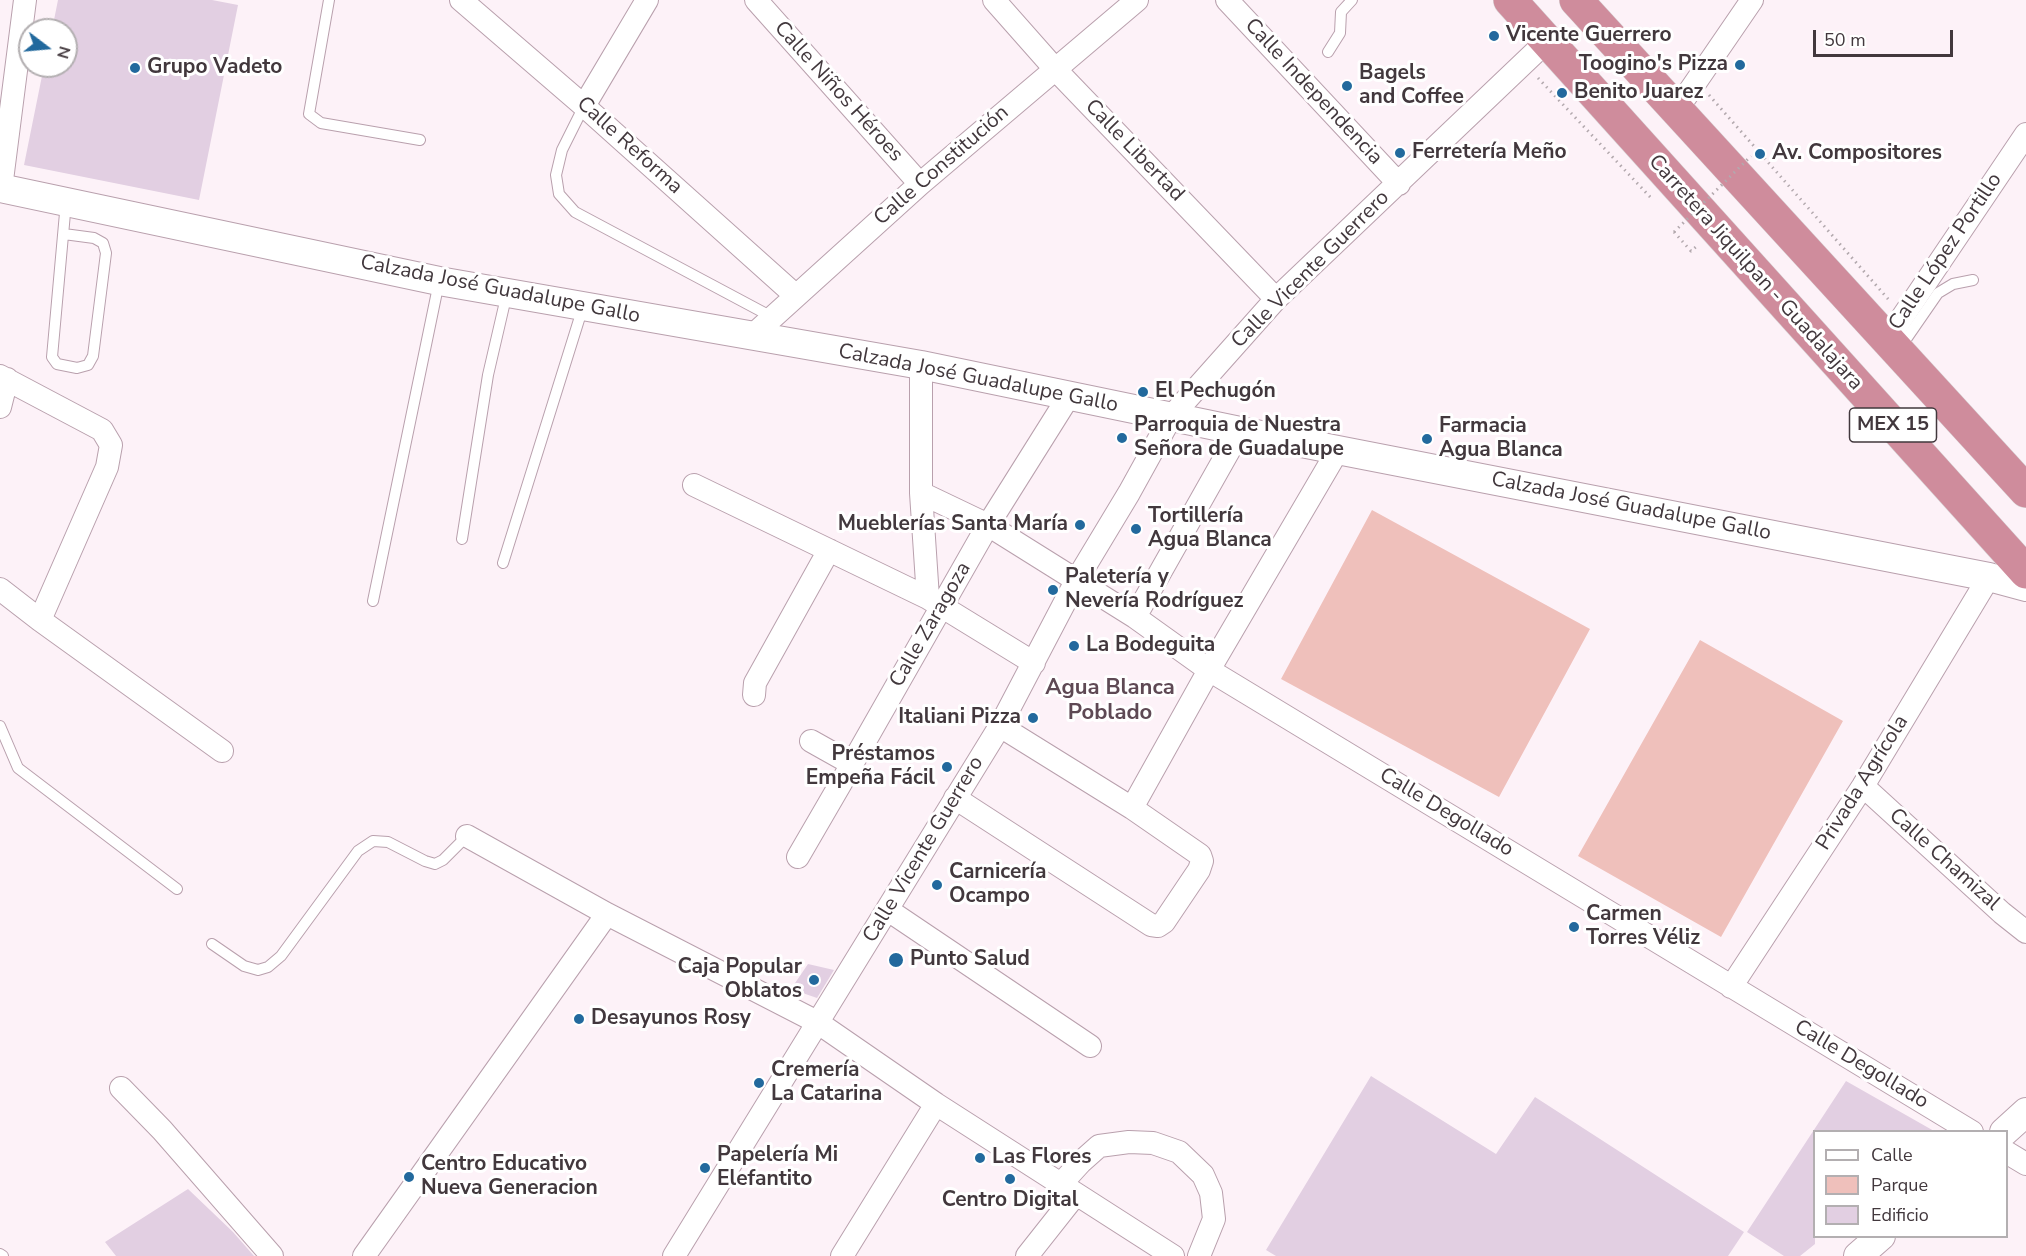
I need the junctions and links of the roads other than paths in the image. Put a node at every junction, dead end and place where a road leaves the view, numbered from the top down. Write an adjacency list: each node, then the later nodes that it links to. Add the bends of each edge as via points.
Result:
1 (25, 0): 23 (street)
2 (329, 0): 20 (lane, via 309,114 321,123)
3 (461, 0): 13 (street, Calle Reforma)
4 (647, 0): 17 (street)
5 (756, 0): 21 (street, Calle Niños Héroes)
6 (994, 0): 16 (street, Calle Libertad)
7 (1137, 0): 16 (street, Calle Constitución)
8 (1227, 0): 22 (street, Calle Independencia)
9 (1352, 0): 15 (lane, via 1341,12 1340,33)
10 (1510, 0): 14 (highway, Carretera Jiquilpan - Guadalajara / MEX 15)
11 (1576, 0): 18 (highway, MEX 15)
12 (1752, 0): 18 (street)
13 (484, 8): 17 (street, Calle Reforma)
14 (1547, 41): 22 (street, Calle Vicente Guerrero); 49 (highway, Carretera Jiquilpan - Guadalajara / MEX 15)
15 (1328, 52)
16 (1055, 69): 21 (street, Calle Constitución); 30 (street, Calle Libertad)
17 (584, 106): 29 (street, Calle Reforma); 32 (lane, via 562,150 556,175 559,194 575,212)
18 (1678, 108): 34 (highway, MEX 15)
19 (2026, 134): 34 (street, Calle López Portillo)
20 (420, 140)
21 (920, 184): 29 (street, Calle Constitución)
22 (1399, 184): 30 (street, Calle Vicente Guerrero)
23 (1, 188): 24 (street, Calzada José Guadalupe Gallo)
24 (66, 202): 25 (lane); 27 (street, Calzada José Guadalupe Gallo)
25 (64, 234): 25 (lane, via 52,357 57,364 77,368 88,365 93,356 106,253 103,243 94,238)
26 (1973, 280): 34 (lane, via 1953,284 1938,293)
27 (439, 281): 28 (street, Calzada José Guadalupe Gallo); 54 (lane)
28 (507, 293): 31 (street, Calzada José Guadalupe Gallo); 46 (lane, via 488,375)
29 (795, 296): 32 (street, Calle Constitución)
30 (1276, 299): 39 (street, Calle Vicente Guerrero)
31 (583, 307): 33 (street, Calzada José Guadalupe Gallo); 48 (lane)
32 (772, 317): 33 (street, Calle Constitución)
33 (752, 336): 35 (street, Calzada José Guadalupe Gallo)
34 (1896, 336): 42 (highway, MEX 15)
35 (921, 365): 37 (street, Calzada José Guadalupe Gallo); 44 (street)
36 (3, 378): 38 (street); 57 (street, via 102,430 111,445 107,467)
37 (1069, 396): 39 (street, Calzada José Guadalupe Gallo); 45 (street, Calle Zaragoza)
38 (0, 407)
39 (1171, 417): 40 (street, Calzada José Guadalupe Gallo); 51 (street, Calle Vicente Guerrero)
40 (1240, 431): 41 (street, Calzada José Guadalupe Gallo); 56 (street)
41 (1338, 450): 50 (street, Calzada José Guadalupe Gallo); 59 (street)
42 (2023, 481)
43 (694, 485): 47 (street)
44 (921, 493): 45 (street, Calle Degollado); 55 (street)
45 (988, 525): 51 (street, Calle Degollado); 55 (street, Calle Zaragoza)
46 (462, 539)
47 (829, 550): 55 (street); 60 (street, via 755,682)
48 (503, 563)
49 (2026, 572)
50 (1989, 577): 52 (street, Calzada José Guadalupe Gallo); 66 (street, Privada Agrícola)
51 (1076, 581): 56 (street, Calle Degollado); 58 (street, Calle Vicente Guerrero)
52 (2026, 587)
53 (0, 589): 57 (street)
54 (373, 602)
55 (935, 602): 58 (street); 65 (street, Calle Zaragoza)
56 (1135, 617): 59 (street, Calle Degollado)
57 (40, 620): 64 (street)
58 (1034, 663): 62 (street, Calle Vicente Guerrero)
59 (1209, 670): 68 (street); 76 (street, Calle Degollado)
60 (754, 694)
61 (0, 726): 71 (lane, via 18,768)
62 (1000, 726): 67 (street, Calle Vicente Guerrero); 68 (street)
63 (811, 741): 65 (street)
64 (222, 751)
65 (852, 764): 70 (street, Calle Zaragoza)
66 (1863, 786): 74 (street, Calle Chamizal); 76 (street, Privada Agrícola)
67 (956, 798): 68 (street, via 1158,926 1202,861 1200,855); 72 (street, Calle Vicente Guerrero)
68 (1132, 808)
69 (467, 836): 73 (street); 75 (lane, via 435,864 388,842 373,841 358,851 281,957 268,967 258,970 244,966)
70 (798, 857)
71 (177, 889)
72 (888, 910): 77 (street, Calle Vicente Guerrero); 78 (street)
73 (606, 914): 77 (street); 89 (street)
74 (2026, 932)
75 (213, 944)
76 (1731, 987): 82 (street, Calle Degollado)
77 (817, 1022): 80 (street); 90 (street, Calle Vicente Guerrero)
78 (1090, 1046)
79 (121, 1088): 88 (street)
80 (936, 1104): 86 (street); 91 (street)
81 (2026, 1113): 83 (street)
82 (1970, 1130)
83 (2005, 1130)
84 (2008, 1153): 85 (street)
85 (2026, 1164)
86 (1068, 1189): 92 (street); 93 (street); 94 (street, via 1081,1162 1099,1146 1153,1143 1179,1152 1203,1175 1211,1193 1214,1219)
87 (1879, 1238): 95 (street)
88 (272, 1256)
89 (364, 1256)
90 (674, 1256)
91 (842, 1256)
92 (1027, 1256)
93 (1173, 1256)
94 (1199, 1256)
95 (1858, 1256)

